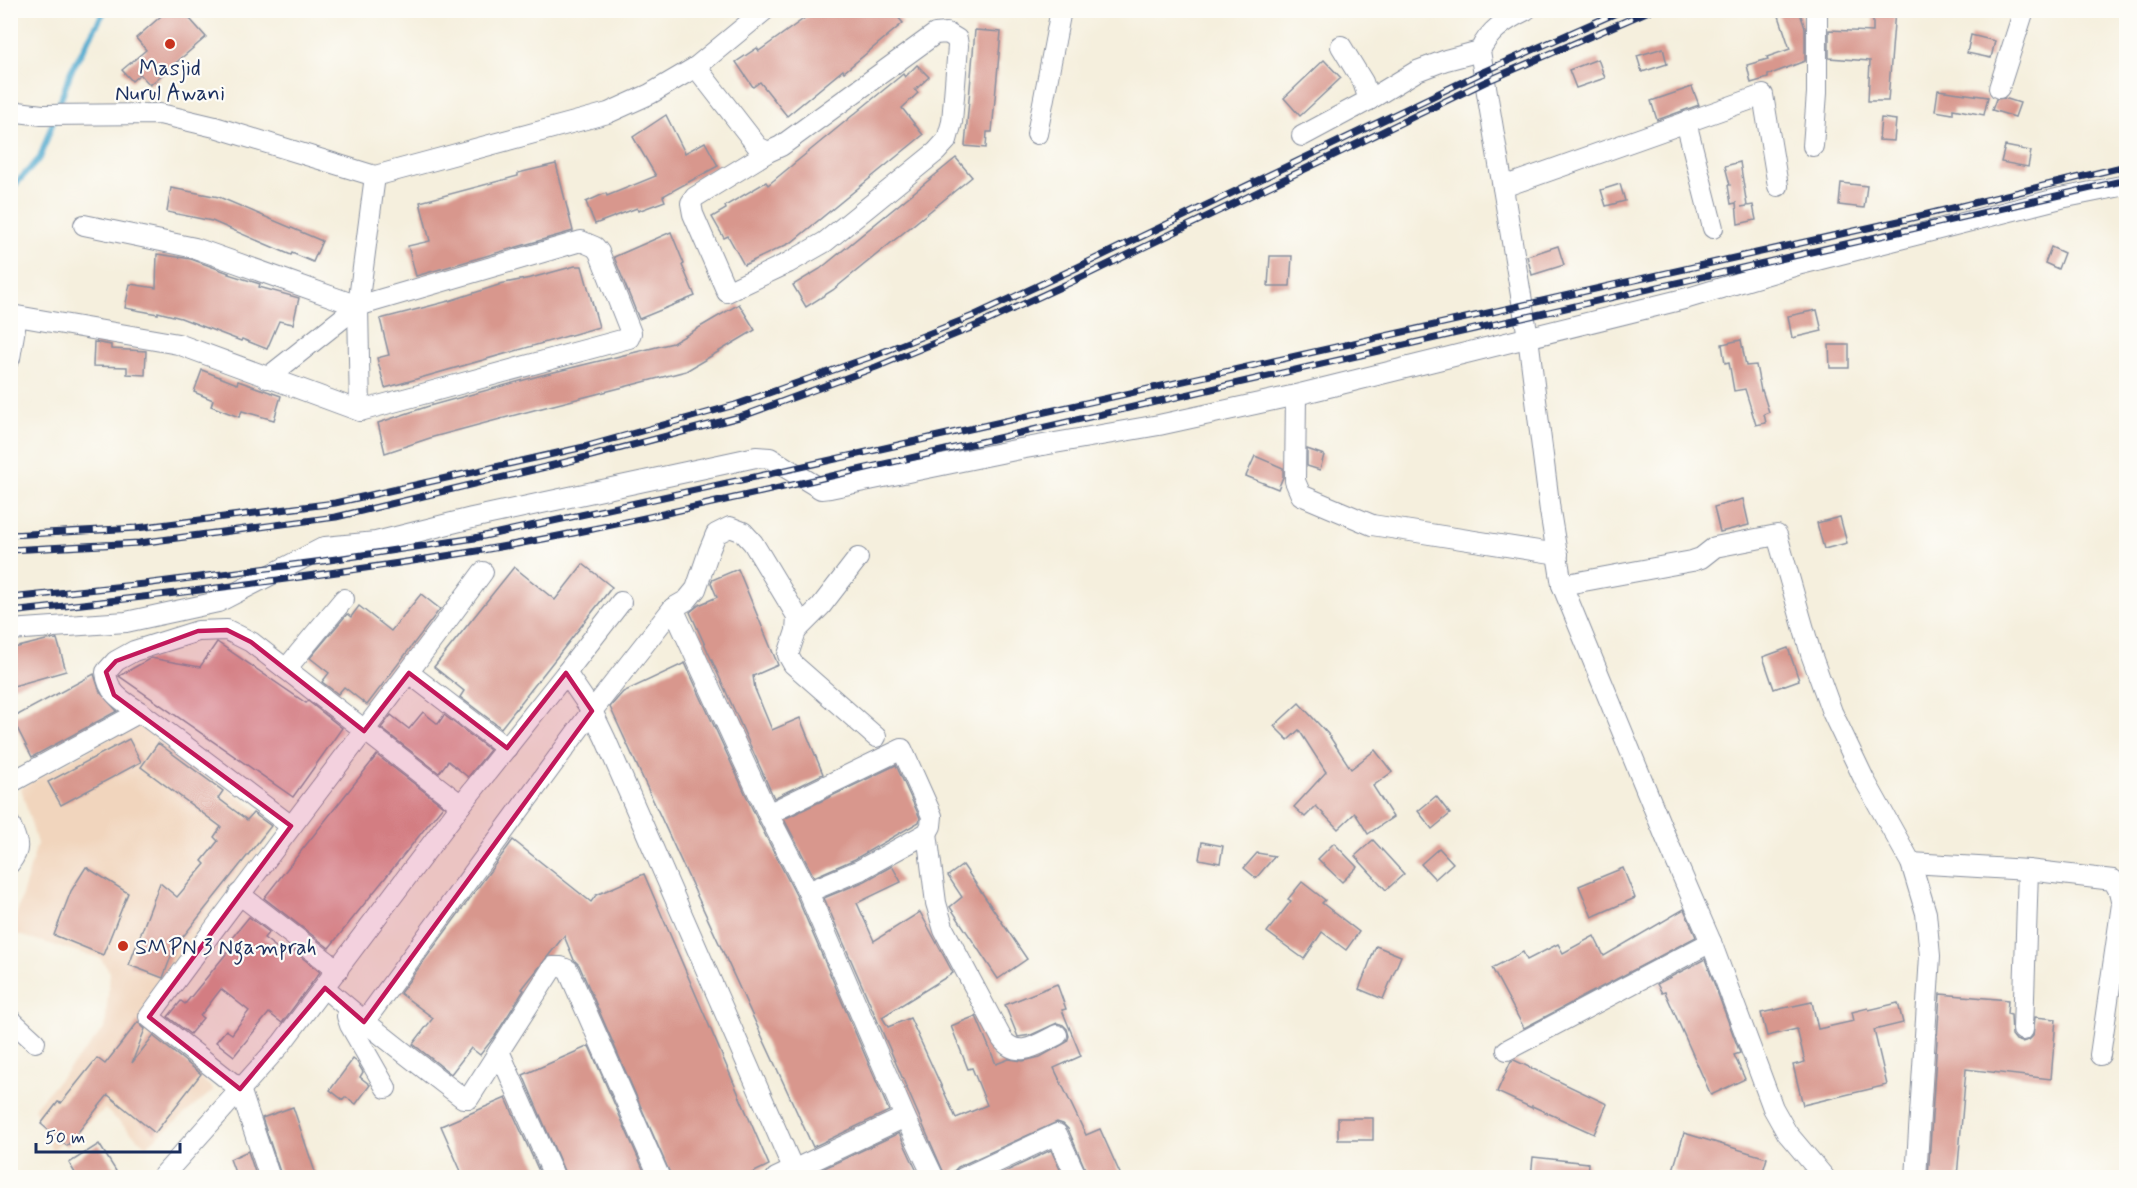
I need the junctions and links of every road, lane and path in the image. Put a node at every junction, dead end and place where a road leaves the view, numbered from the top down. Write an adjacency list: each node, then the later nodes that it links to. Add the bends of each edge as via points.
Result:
1 (765, 10): 8 (street)
2 (1061, 10): 13 (street)
3 (1526, 10): 7 (street, via 1497,28 1484,40)
4 (1817, 10): 15 (street)
5 (2024, 10): 9 (street)
6 (1341, 46): 10 (street)
7 (1480, 51): 10 (street, via 1418,71); 19 (street)
8 (696, 67): 16 (street, via 758,147); 17 (street, via 608,113)
9 (1999, 88)
10 (1369, 100): 14 (street)
11 (10, 111): 17 (street, via 42,116 160,114)
12 (1686, 122): 19 (street); 20 (street, via 1763,95); 22 (street)
13 (1037, 134)
14 (1302, 136)
15 (1813, 146)
16 (768, 152): 16 (street, via 935,34 947,33 957,39 952,122 947,140 825,242 727,292 691,203 694,197)
17 (375, 176): 23 (street)
18 (2127, 185): 24 (street, via 2061,198)
19 (1503, 186): 24 (street)
20 (1778, 186)
21 (84, 225): 23 (street, via 195,248)
22 (1713, 228)
23 (358, 306): 26 (street); 28 (street); 28 (street, via 582,241 599,252 631,333 629,338)
24 (1528, 337): 27 (street); 29 (street)
25 (10, 358): 26 (street, via 17,316 178,344)
26 (267, 378): 28 (street)
27 (1296, 395): 29 (street, via 1295,481 1301,495 1372,525); 36 (street, via 1159,426 1020,449 830,488 821,489 770,458 756,457 376,542 325,547 218,602)
28 (360, 411)
29 (1558, 554): 32 (street)
30 (858, 558): 38 (street)
31 (483, 573): 41 (street)
32 (1562, 585): 55 (street, via 1692,561 1715,547 1777,535 1832,712); 59 (street)
33 (344, 599): 40 (street)
34 (621, 602): 42 (street)
35 (673, 608): 38 (street, via 696,590 717,534 730,527 743,532 753,543 797,616); 43 (street); 50 (street)
36 (126, 622): 37 (street); 39 (street)
37 (10, 630)
38 (796, 631): 46 (street, via 788,655 793,664)
39 (134, 651): 40 (street, via 198,630 227,630 251,642); 44 (street, via 106,672 107,683 114,695)
40 (286, 669): 45 (street)
41 (409, 673): 45 (street); 47 (street)
42 (566, 673): 43 (street); 47 (street)
43 (592, 711): 62 (street); 73 (street)
44 (140, 712): 48 (street); 52 (street)
45 (364, 730): 49 (street); 52 (street)
46 (876, 737)
47 (507, 748): 49 (street)
48 (10, 783)
49 (461, 805): 60 (street)
50 (768, 814): 53 (street, via 902,749 932,816); 57 (street)
51 (10, 824): 54 (street, via 19,846)
52 (291, 826): 58 (street)
53 (927, 833): 57 (street, via 860,870); 65 (street, via 936,903 944,930 1002,1039 1018,1051)
54 (10, 863)
55 (1911, 863): 56 (street); 82 (street, via 1926,913 1930,956)
56 (2028, 870): 64 (street); 69 (street, via 2113,880 2119,891 2122,904)
57 (808, 892): 72 (street)
58 (239, 894): 60 (street); 71 (street, via 149,1017)
59 (1711, 942): 67 (street); 81 (street, via 1773,1108 1786,1132)
60 (338, 970): 61 (street)
61 (325, 988): 62 (street); 71 (street)
62 (356, 1016): 68 (street, via 463,1098 474,1093); 70 (street, via 347,1016)
63 (10, 1019): 66 (street)
64 (2023, 1030)
65 (1057, 1035)
66 (35, 1042)
67 (1507, 1050)
68 (500, 1051): 76 (street); 77 (street, via 552,967 568,970)
69 (2100, 1055)
70 (386, 1088)
71 (240, 1089): 74 (street); 75 (street)
72 (905, 1117): 73 (street); 78 (street)
73 (789, 1175)
74 (161, 1178)
75 (270, 1178)
76 (555, 1178)
77 (660, 1178)
78 (934, 1178)
79 (963, 1178): 80 (street, via 1057,1134)
80 (1077, 1178)
81 (1825, 1178)
82 (1916, 1178)

